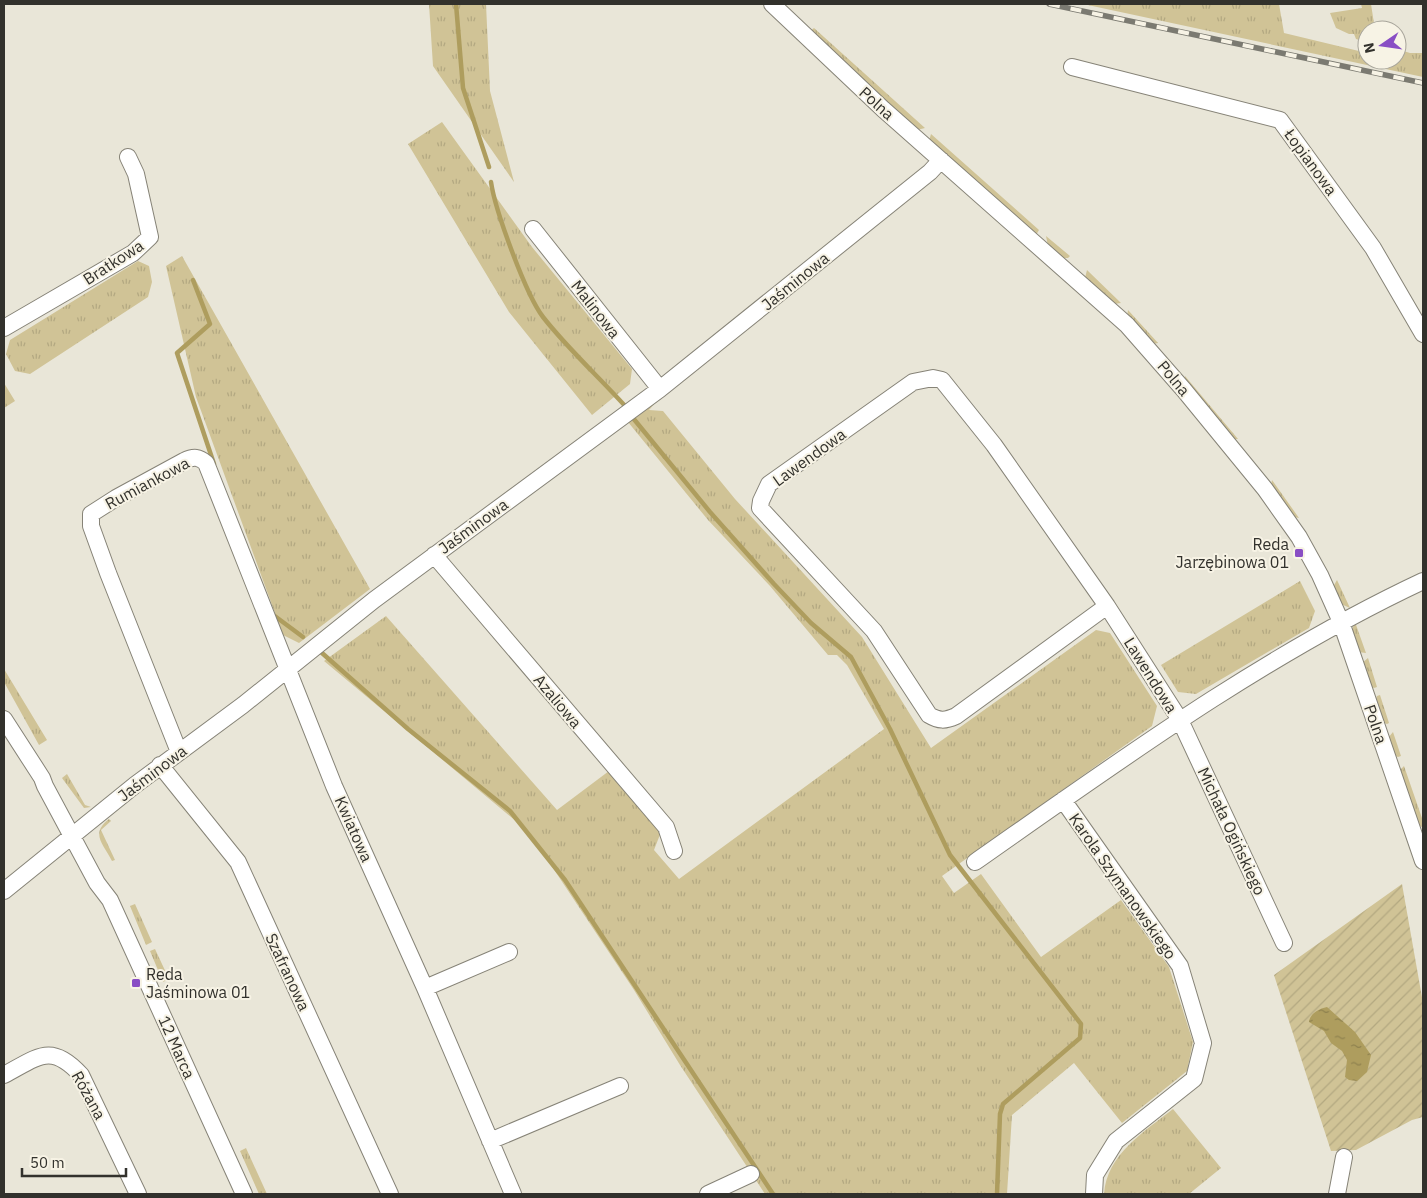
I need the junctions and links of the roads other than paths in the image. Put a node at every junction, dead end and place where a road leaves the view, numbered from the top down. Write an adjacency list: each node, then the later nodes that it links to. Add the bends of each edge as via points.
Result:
1 (772, 4): 4 (street, Polna)
2 (1072, 67): 7 (street, Łopianowa, via 1280,120 1373,248)
3 (128, 156): 6 (street, Bratkowa, via 136,174 150,237 133,252)
4 (941, 160): 8 (street, Jaśminowa); 12 (street, Polna, via 1108,306 1145,344 1278,506 1316,568)
5 (533, 229): 8 (street, Malinowa)
6 (4, 328)
7 (1423, 334)
8 (660, 389): 9 (street, Jaśminowa)
9 (434, 555): 13 (street, Jaśminowa); 21 (street, Azaliowa, via 666,827)
10 (1423, 581): 12 (street, Karola Szymanowskiego)
11 (1107, 606): 11 (street, Lawendowa, via 956,716 937,720 922,708 874,631 760,508 761,501 769,484 913,382 933,378 942,380 994,445); 15 (street, Lawendowa)
12 (1341, 622): 15 (street, Karola Szymanowskiego); 20 (street, Polna)
13 (286, 669): 16 (street, Jaśminowa); 16 (street, Rumiankowa, via 206,463 200,458 191,457 91,514 108,573); 27 (street, Kwiatowa, via 334,786)
14 (4, 719): 19 (street, 12 Marca)
15 (1180, 720): 18 (street, Karola Szymanowskiego); 25 (street, Michała Ogińskiego)
16 (179, 752): 17 (street, Jaśminowa)
17 (160, 766): 19 (street, Jaśminowa); 35 (street, Szafranowa, via 238,862)
18 (1063, 800): 23 (street, Karola Szymanowskiego); 38 (street, Karola Szymanowskiego, via 1180,966 1203,1043 1194,1080 1116,1141 1095,1176)
19 (76, 832): 24 (street, Jaśminowa); 34 (street, 12 Marca)
20 (1420, 838): 22 (street, Polna)
21 (674, 851)
22 (1423, 861)
23 (975, 862)
24 (4, 891)
25 (1284, 943)
26 (509, 952): 27 (street)
27 (425, 988): 30 (street, Kwiatowa)
28 (4, 1075): 33 (street, Różana, via 41,1056 67,1059 82,1075)
29 (620, 1086): 30 (street)
30 (490, 1140): 36 (street, Kwiatowa)
31 (1344, 1157): 39 (street)
32 (751, 1174): 37 (street)
33 (138, 1194)
34 (244, 1194)
35 (390, 1194)
36 (513, 1194)
37 (708, 1194)
38 (1094, 1194)
39 (1338, 1194)

